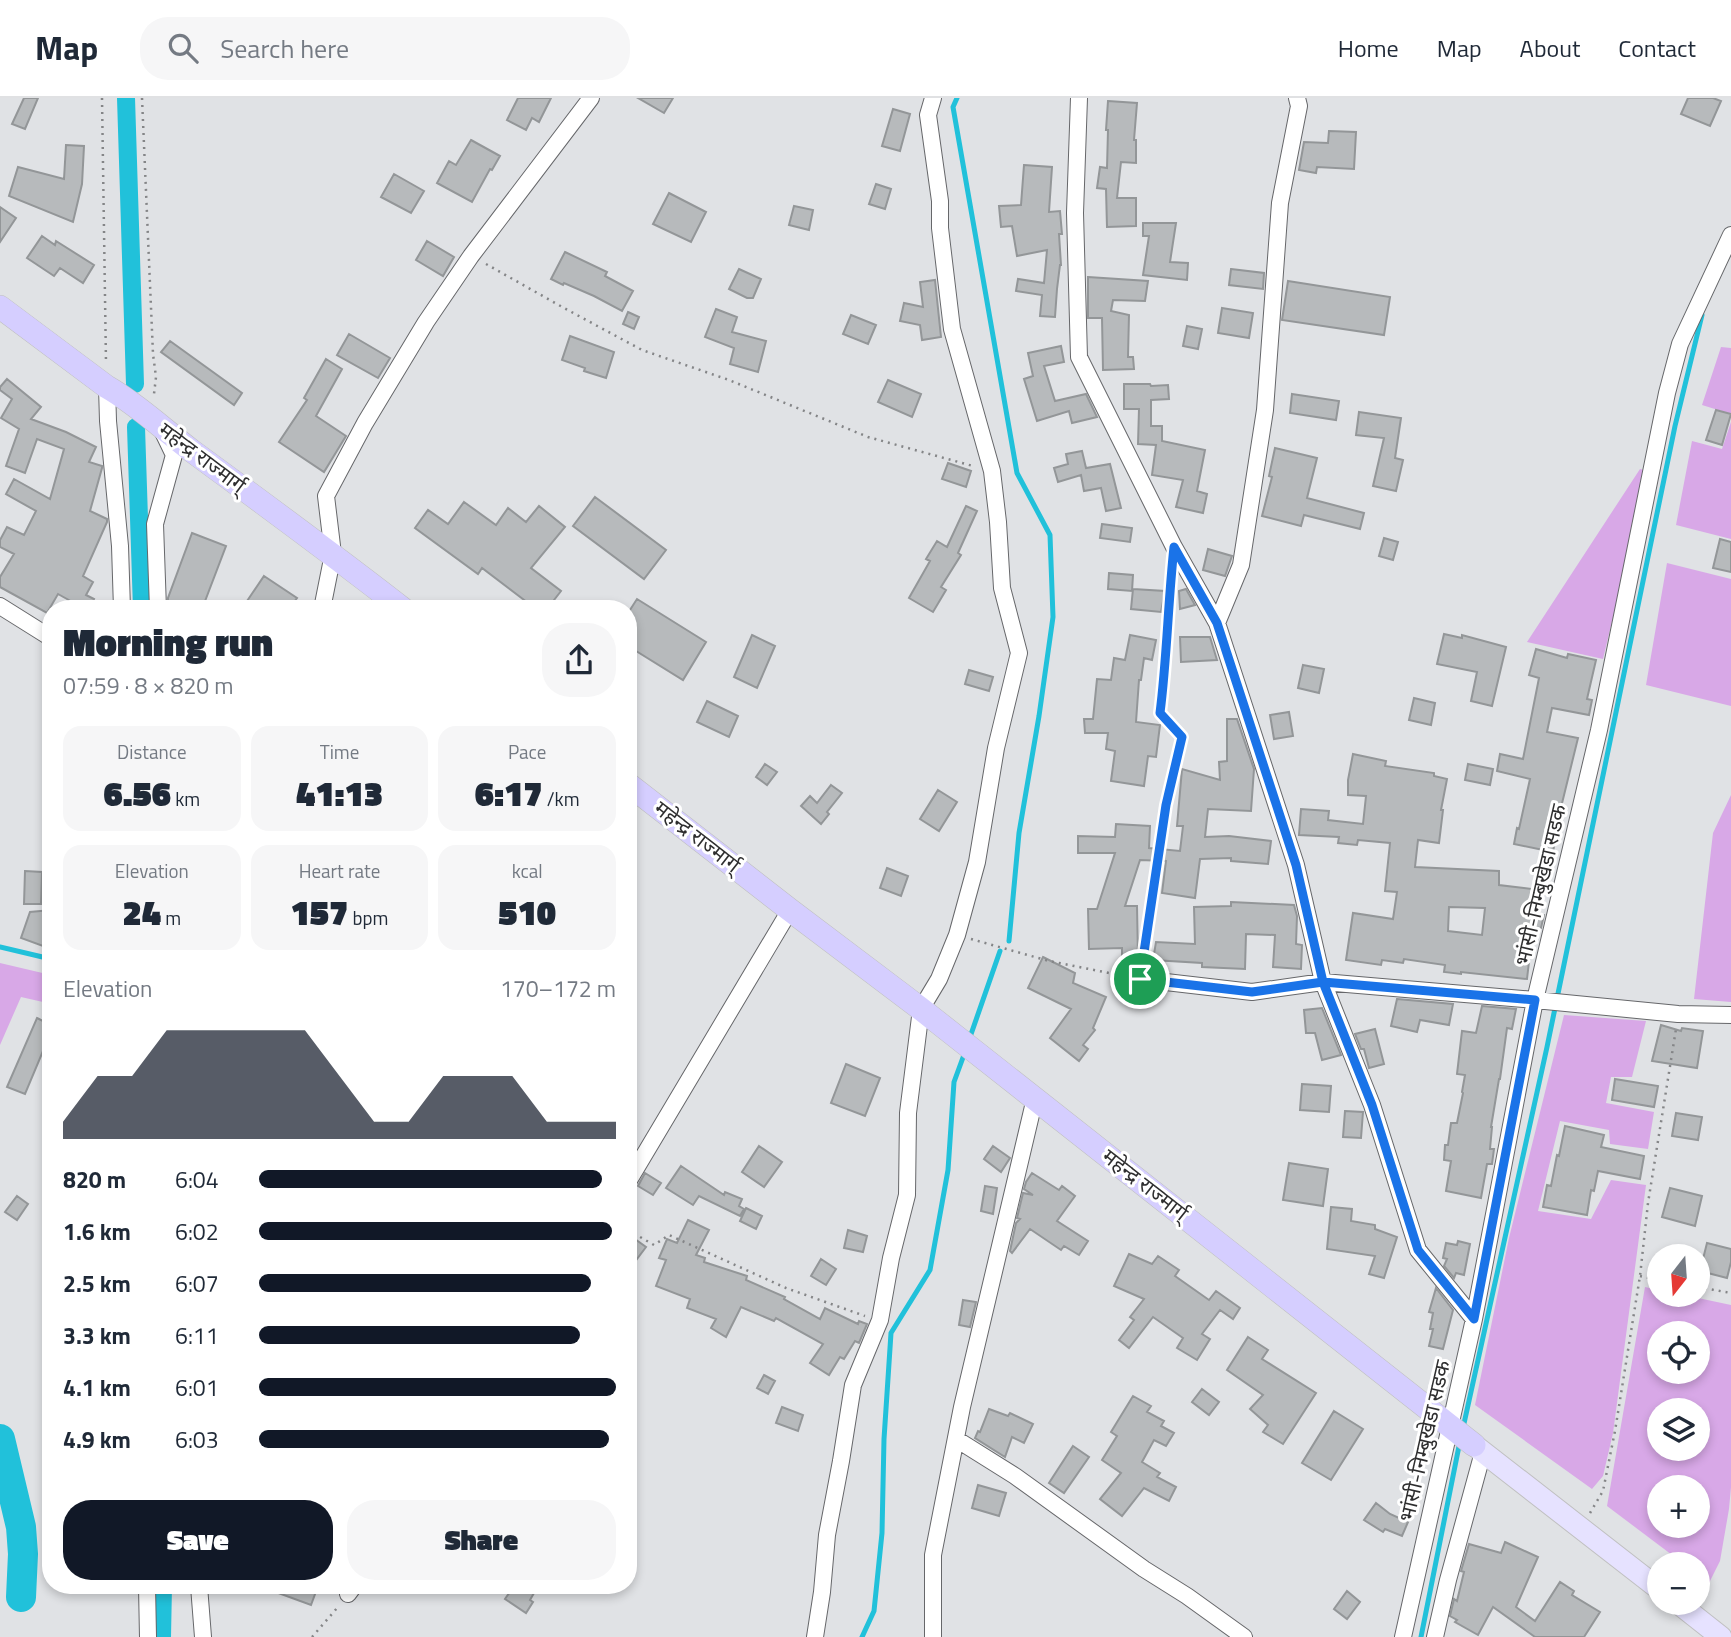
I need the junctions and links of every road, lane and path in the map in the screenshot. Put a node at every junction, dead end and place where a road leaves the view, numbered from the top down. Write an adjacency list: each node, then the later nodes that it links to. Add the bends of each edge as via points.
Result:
1 (102, 98): 10 (path)
2 (142, 98): 11 (path, via 153,390)
3 (591, 98): 8 (street)
4 (933, 98): 12 (street, via 928,115 952,329)
5 (1079, 98): 13 (street, via 1074,214 1079,357)
6 (1297, 98): 20 (street, via 1280,203 1265,410 1241,565)
7 (1731, 235): 27 (street, भांसी-निम्बुखेडा सडक, via 1680,344 1671,381 1599,730)
8 (471, 256): 12 (path, via 642,350 868,437); 14 (street, via 419,333 326,496)
9 (0, 307): 10 (highway, महेन्द्र राज्मार्ग्)
10 (107, 387): 11 (highway, महेन्द्र राज्मार्ग्); 15 (street)
11 (161, 428): 14 (highway, महेन्द्र राज्मार्ग्); 16 (street, via 174,455 155,524)
12 (992, 471): 24 (street, via 1002,588 1019,653 996,748 977,862)
13 (1174, 547): 20 (street); 25 (path, via 1160,713 1182,737 1166,805)
14 (333, 555): 17 (street); 18 (highway, महेन्द्र राज्मार्ग्)
15 (121, 600)
16 (158, 600)
17 (324, 600)
18 (391, 600)
19 (0, 606): 21 (street)
20 (1217, 623): 26 (street, via 1296,865)
21 (42, 632)
22 (637, 791): 23 (highway, महेन्द्र राज्मार्ग्)
23 (790, 910): 28 (highway, महेन्द्र राज्मार्ग्); 32 (street)
24 (957, 935): 25 (path, via 1049,961); 28 (street)
25 (1140, 979): 26 (street, via 1252,992)
26 (1323, 982): 27 (street); 38 (street, via 1372,1105 1418,1250)
27 (1550, 1002): 29 (street); 38 (street, भांसी-निम्बुखेडा सडक)
28 (927, 1013): 31 (highway, महेन्द्र राज्मार्ग्); 39 (street, via 908,1113 906,1195)
29 (1678, 1014): 30 (street); 34 (path)
30 (1731, 1015)
31 (1035, 1098): 40 (highway, महेन्द्र राज्मार्ग्); 41 (street)
32 (637, 1166)
33 (637, 1235): 39 (path, via 654,1245 669,1235 786,1288)
34 (1640, 1276): 35 (path); 43 (path, via 1602,1491)
35 (1647, 1277)
36 (1710, 1289): 37 (path)
37 (1731, 1293)
38 (1474, 1319): 40 (street, भांसी-निम्बुखेडा सडक)
39 (880, 1320): 52 (street, via 853,1385)
40 (1452, 1426): 42 (highway, महेन्द्र राज्मार्ग्); 55 (street, भांसी-निम्बुखेडा सडक)
41 (956, 1439): 53 (street, via 933,1555); 54 (street)
42 (1479, 1449): 43 (main road, महेन्द्र राज्मार्ग्); 56 (street)
43 (1581, 1528): 44 (main road, महेन्द्र राज्मार्ग्)
44 (1647, 1580)
45 (147, 1594): 49 (street)
46 (200, 1594): 50 (street)
47 (348, 1594): 51 (path)
48 (1693, 1615): 57 (main road)
49 (148, 1637)
50 (203, 1637)
51 (312, 1637)
52 (815, 1637)
53 (933, 1637)
54 (1244, 1637)
55 (1403, 1637)
56 (1435, 1637)
57 (1721, 1637)

